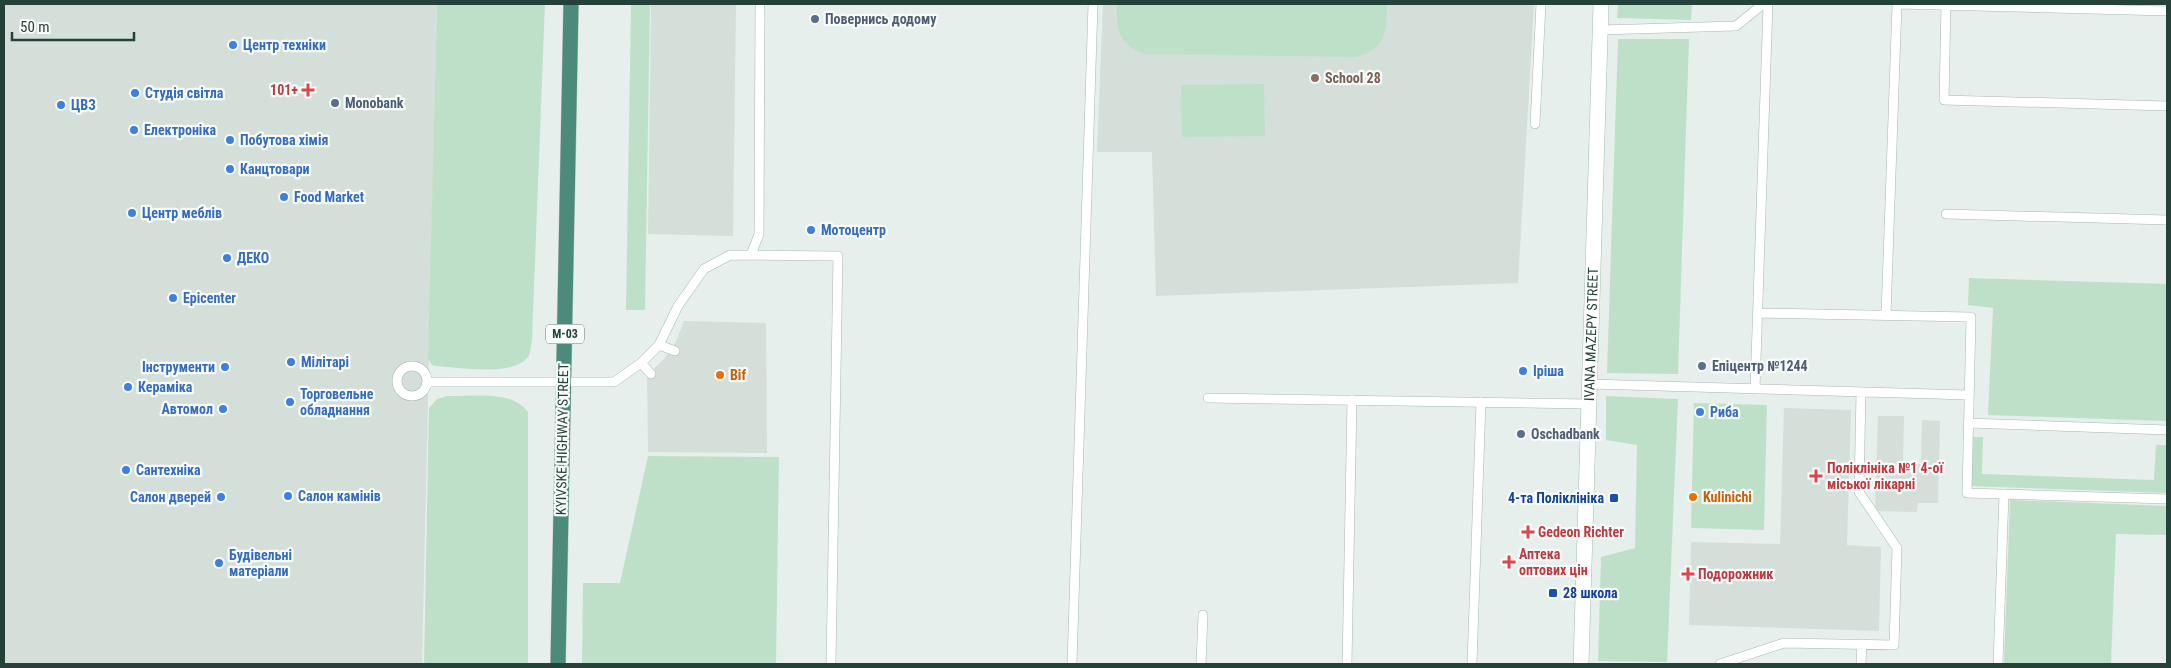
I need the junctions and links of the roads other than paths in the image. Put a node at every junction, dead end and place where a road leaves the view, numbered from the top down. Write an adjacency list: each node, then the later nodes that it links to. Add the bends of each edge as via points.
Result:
1 (571, 4): 23 (highway, KYIVSKE HIGHWAY STREET / М-03)
2 (760, 4): 16 (lane, via 759,234)
3 (1092, 4): 41 (lane)
4 (1541, 4): 13 (lane)
5 (1601, 4): 11 (main road, IVANA MAZEPY STREET)
6 (1764, 4): 11 (lane, via 1736,26)
7 (1768, 4): 17 (lane)
8 (1898, 4): 9 (lane); 18 (lane)
9 (1946, 5): 10 (lane); 12 (lane, via 1944,100)
10 (2167, 11)
11 (1600, 30): 25 (main road, IVANA MAZEPY STREET)
12 (2167, 106)
13 (1535, 124)
14 (1946, 214): 15 (lane)
15 (2167, 220)
16 (751, 255): 19 (lane, via 730,255 704,269 678,306); 40 (lane, via 838,256)
17 (1758, 313): 18 (lane); 26 (lane)
18 (1886, 315): 28 (lane, via 1971,317)
19 (659, 345): 20 (lane); 21 (lane)
20 (675, 351)
21 (641, 364): 22 (lane); 23 (lane, via 614,382)
22 (651, 374)
23 (563, 381): 24 (lane); 39 (highway, KYIVSKE HIGHWAY STREET / М-03)
24 (427, 382)
25 (1590, 384): 26 (lane); 32 (main road, IVANA MAZEPY STREET)
26 (1756, 388): 27 (lane)
27 (1861, 392): 28 (lane); 38 (lane, via 1859,492 1897,548 1894,645)
28 (1969, 395): 33 (lane)
29 (1208, 398): 30 (lane)
30 (1352, 400): 31 (lane); 43 (lane)
31 (1481, 402): 32 (lane); 44 (lane)
32 (1589, 404): 45 (main road, IVANA MAZEPY STREET)
33 (1968, 423): 34 (lane); 35 (lane, via 1967,493)
34 (2167, 430)
35 (2004, 494): 36 (lane); 48 (lane)
36 (2167, 499)
37 (1203, 615): 42 (lane)
38 (1862, 644): 46 (lane, via 1784,643); 47 (lane)
39 (558, 664)
40 (831, 664)
41 (1072, 664)
42 (1201, 664)
43 (1348, 664)
44 (1472, 664)
45 (1581, 664)
46 (1720, 664)
47 (1861, 664)
48 (1998, 664)

